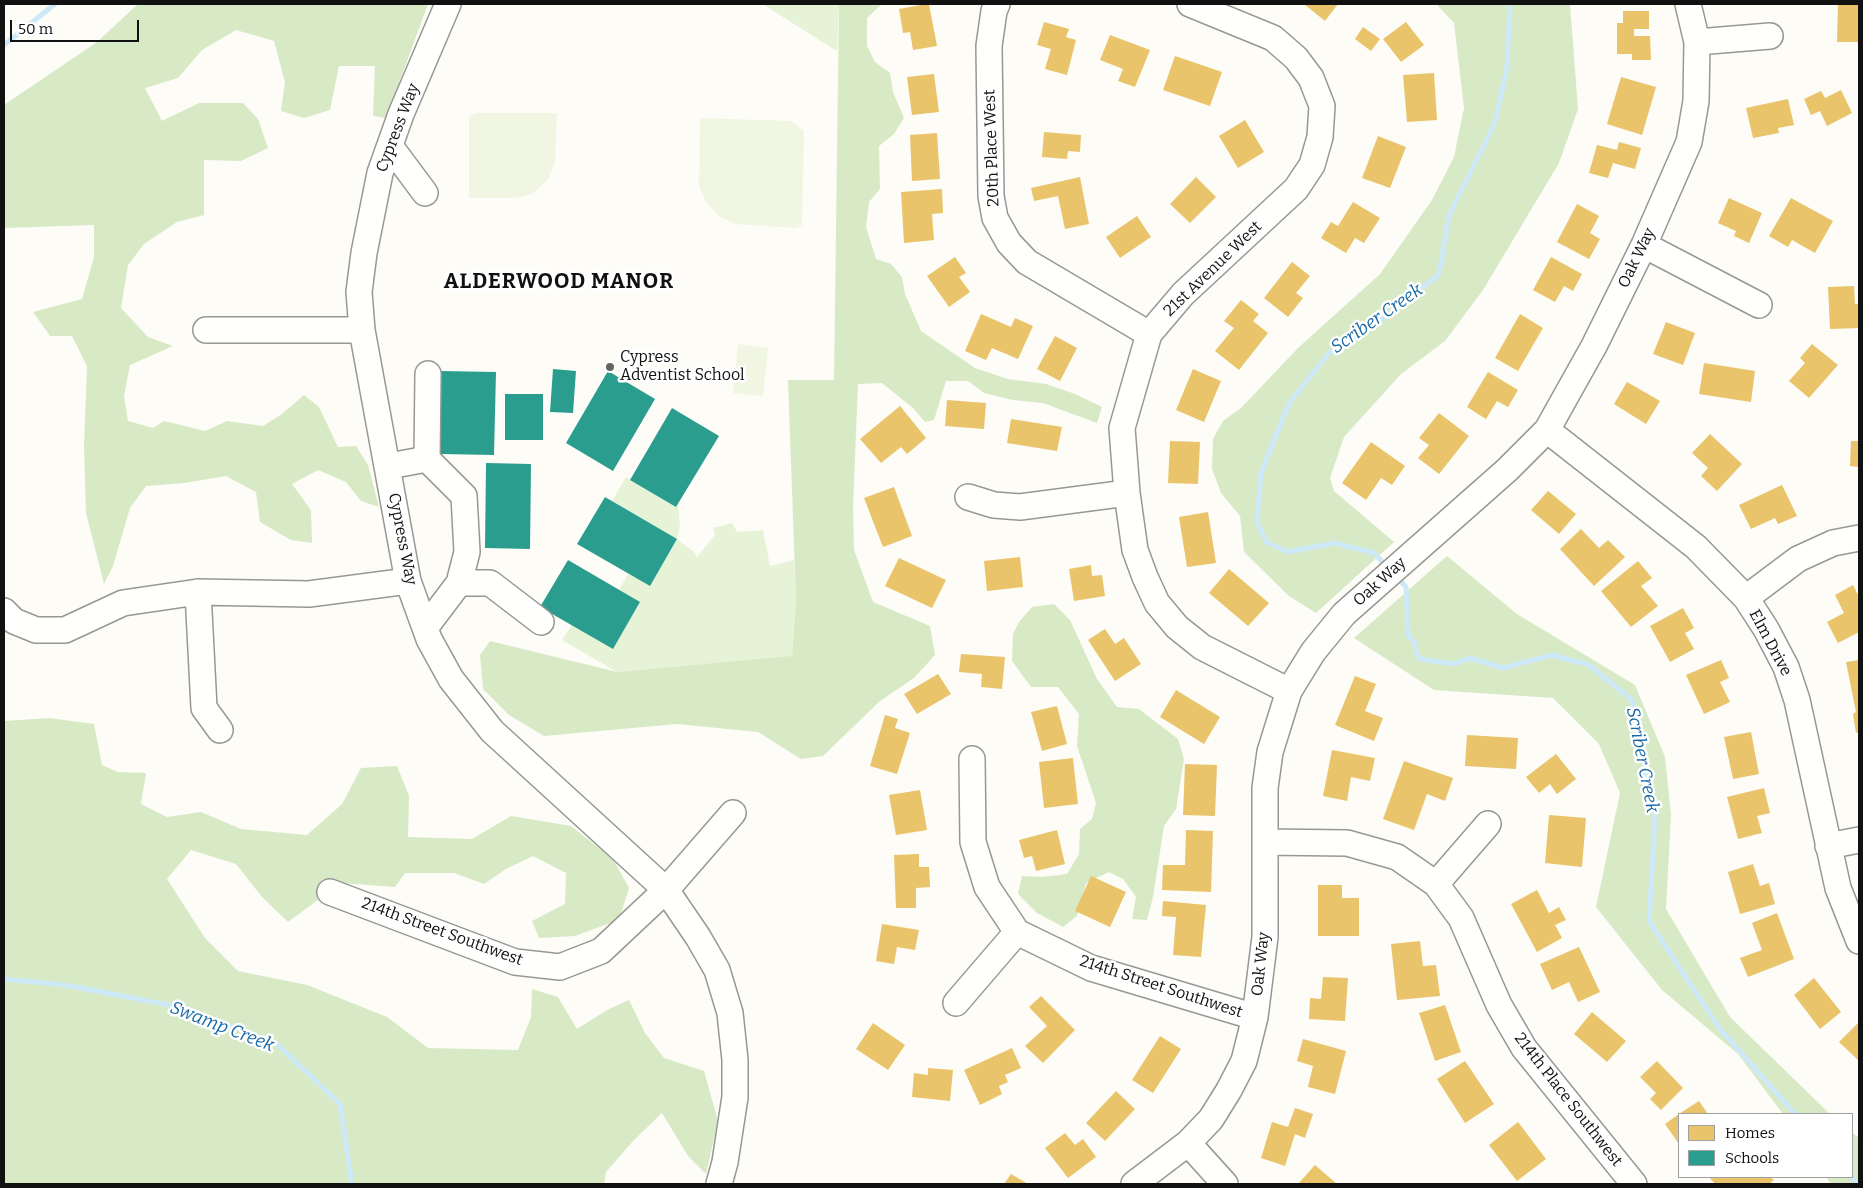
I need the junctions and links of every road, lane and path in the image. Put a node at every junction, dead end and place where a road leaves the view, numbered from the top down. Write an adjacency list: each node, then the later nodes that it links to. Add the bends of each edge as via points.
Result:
1 (448, 4): 7 (street, Cypress Way)
2 (997, 4): 13 (street, 20th Place West, via 989,46 991,196 996,218 1009,243 1027,262)
3 (1190, 4): 13 (street, 21st Avenue West, via 1273,38 1296,58 1310,78 1322,106 1320,137 1312,165 1296,189 1183,294)
4 (1688, 4): 6 (street, Oak Way)
5 (1770, 36): 6 (street)
6 (1697, 42): 9 (street, Oak Way, via 1696,101 1689,142)
7 (390, 146): 8 (street); 12 (street, Cypress Way, via 380,173 364,253 359,292)
8 (425, 193)
9 (1644, 245): 10 (street); 15 (street, Oak Way, via 1594,346)
10 (1759, 305)
11 (206, 330): 12 (street)
12 (362, 330): 17 (street, Cypress Way)
13 (1149, 334): 18 (street, 21st Avenue West, via 1122,428)
14 (428, 374): 16 (street)
15 (1547, 430): 24 (street, Elm Drive, via 1696,547); 28 (street, Oak Way, via 1507,470 1344,614 1300,671)
16 (427, 459): 17 (street); 22 (street, via 464,496 467,552)
17 (389, 466): 21 (street, Cypress Way)
18 (1127, 493): 19 (street, via 1020,507 994,505); 28 (street, 21st Avenue West, via 1135,550 1144,577 1172,621 1202,648)
19 (968, 497)
20 (1859, 538): 24 (street, via 1833,543 1798,559)
21 (408, 581): 23 (street, via 310,594); 27 (street, Cypress Way)
22 (459, 583): 26 (street, via 490,583); 27 (street)
23 (198, 592): 25 (street, via 123,602 65,630 36,630); 29 (street, via 204,708)
24 (1746, 598): 35 (street, Elm Drive, via 1789,675)
25 (9, 616)
26 (541, 622)
27 (425, 628): 37 (street, Cypress Way, via 450,679 492,731)
28 (1289, 691): 34 (street, Oak Way, via 1270,752 1265,788)
29 (220, 730)
30 (972, 759): 39 (street, via 973,842 987,887)
31 (733, 813): 37 (street, 214th Street Southwest)
32 (1488, 824): 36 (street)
33 (1859, 840): 35 (street)
34 (1264, 842): 36 (street, 214th Place Southwest, via 1347,843 1397,857); 42 (street, Oak Way, via 1265,937)
35 (1828, 846): 40 (street, Elm Drive, via 1838,888)
36 (1436, 884): 47 (street, 214th Place Southwest, via 1461,918 1499,1005 1524,1048)
37 (666, 890): 38 (street, 214th Street Southwest, via 600,951 560,967 515,962); 44 (street, Cypress Way, via 716,970 730,1013 735,1097)
38 (330, 892)
39 (1017, 932): 41 (street); 42 (street, 214th Street Southwest, via 1091,968)
40 (1859, 941)
41 (956, 1003)
42 (1255, 1017): 43 (street, Oak Way, via 1244,1061 1230,1090 1211,1119)
43 (1188, 1143): 45 (street, Oak Way); 46 (street)
44 (719, 1184)
45 (1134, 1184)
46 (1225, 1184)
47 (1634, 1184)

